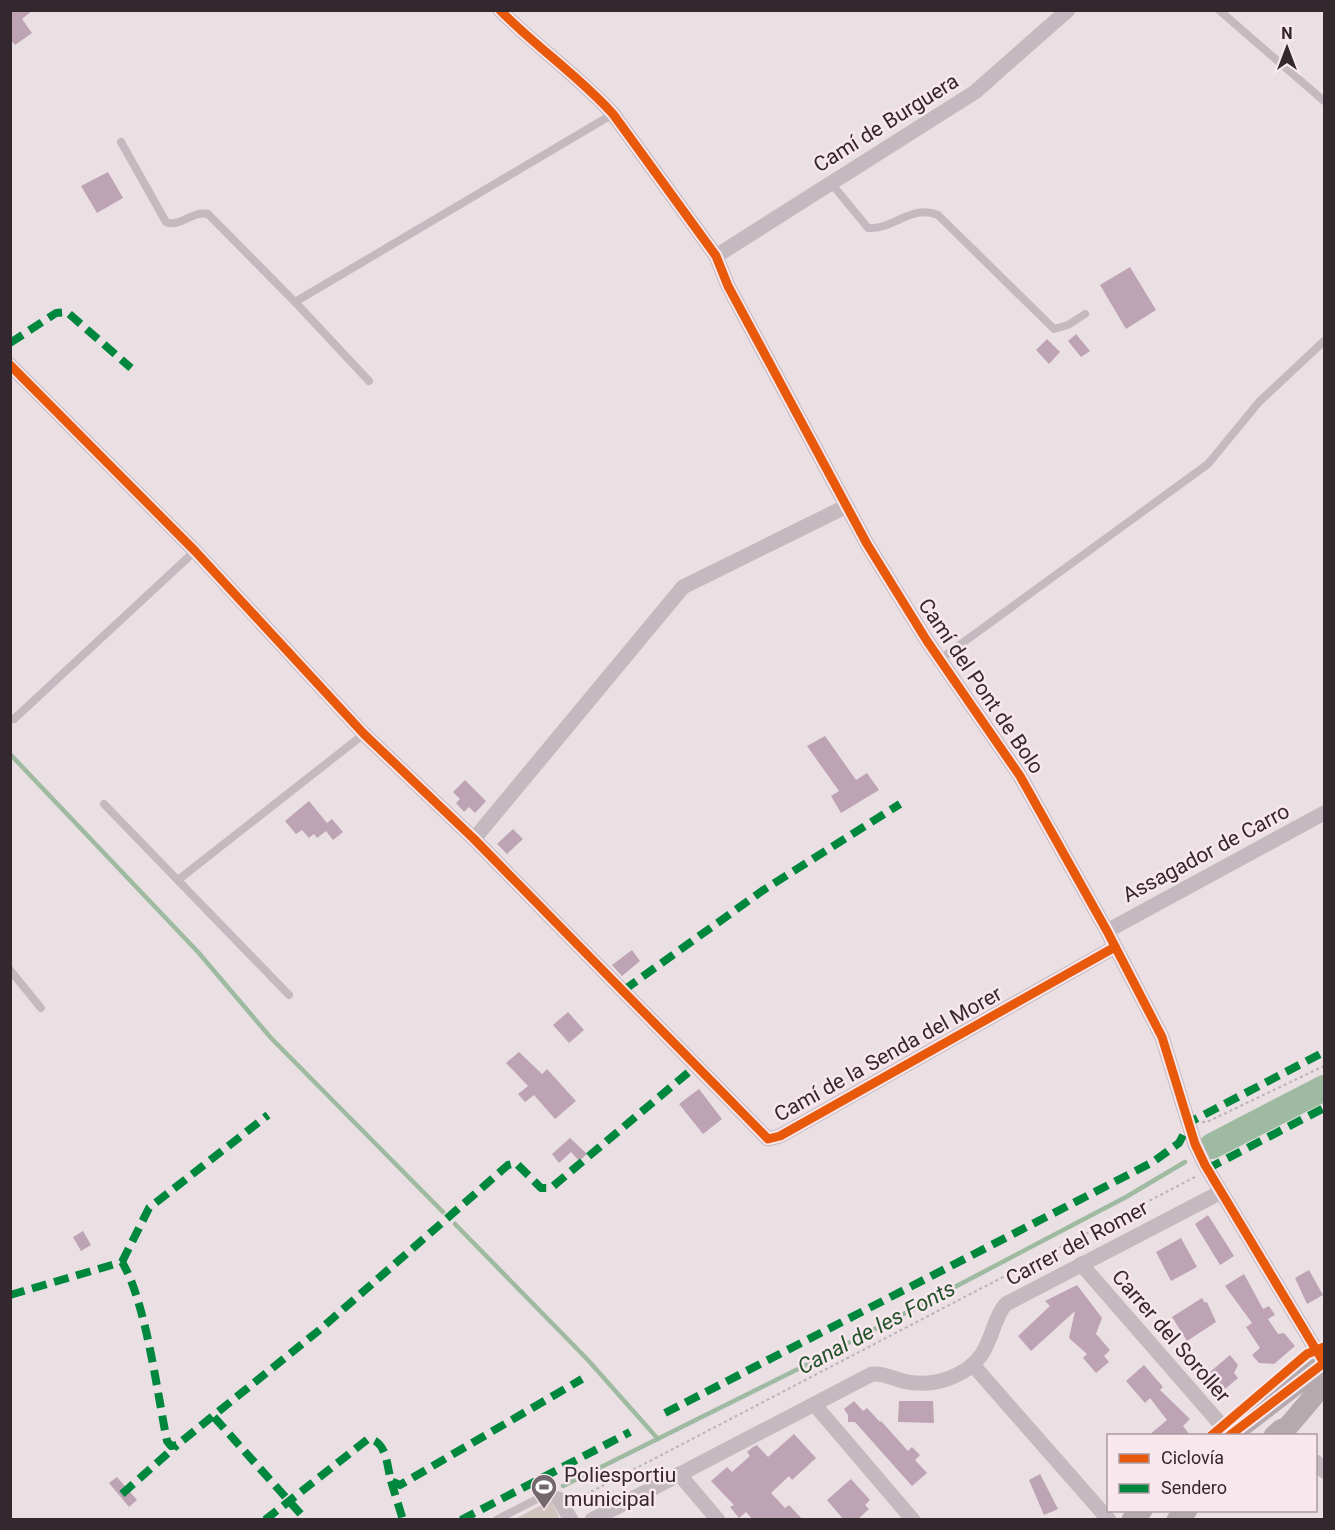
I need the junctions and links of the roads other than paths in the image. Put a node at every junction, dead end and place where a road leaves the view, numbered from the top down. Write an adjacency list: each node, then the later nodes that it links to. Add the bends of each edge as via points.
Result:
1 (500, 10): 5 (street, Camí del Pont de Bolo, via 534,45 595,93)
2 (1068, 10): 7 (street, Camí de Burguera, via 975,92)
3 (1219, 10): 4 (lane)
4 (1324, 101)
5 (613, 114): 8 (street, Camí del Pont de Bolo); 9 (lane)
6 (121, 142): 9 (lane, via 166,222 177,224 195,214 208,214)
7 (831, 183): 8 (street, Camí de Burguera); 10 (lane, via 868,228 883,227 910,213 938,215 1054,329)
8 (716, 256): 14 (street, Camí del Pont de Bolo, via 728,286)
9 (295, 302): 13 (lane)
10 (1085, 314)
11 (1324, 341): 16 (lane, via 1259,402 1208,464)
12 (10, 365): 15 (street, Camí de la Senda del Morer)
13 (369, 381)
14 (847, 506): 16 (street, Camí del Pont de Bolo); 21 (street, via 682,587)
15 (195, 551): 17 (lane); 18 (street, Camí de la Senda del Morer)
16 (939, 660): 23 (street, Camí del Pont de Bolo, via 1020,776)
17 (14, 719)
18 (364, 734): 21 (street, Camí de la Senda del Morer); 22 (lane)
19 (104, 804): 22 (lane)
20 (1324, 813): 23 (street, Assagador de Carro)
21 (474, 839): 24 (street, Camí de la Senda del Morer, via 762,1135 773,1139)
22 (178, 880): 26 (lane)
23 (1107, 931): 24 (street, Camí del Pont de Bolo)
24 (1115, 947): 28 (street, Camí del Pont de Bolo, via 1162,1037 1195,1144)
25 (10, 970): 27 (lane)
26 (289, 995)
27 (41, 1008)
28 (1221, 1192): 29 (street, Carrer del Romer); 30 (street, Camí del Pont de Bolo)
29 (1081, 1264): 31 (street, Carrer del Romer, via 1001,1308 993,1335); 37 (street, Carrer del Soroller)
30 (1324, 1363): 35 (street)
31 (973, 1365): 34 (street, Carrer del Romer, via 953,1377 932,1382 912,1383 872,1374); 46 (street)
32 (1324, 1377): 36 (street, via 1302,1396)
33 (1324, 1384): 36 (street)
34 (814, 1404): 39 (street, Carrer del Romer); 45 (street)
35 (1270, 1405): 36 (street); 38 (street)
36 (1288, 1427)
37 (1228, 1434)
38 (1230, 1434)
39 (679, 1474): 43 (street, Carrer del Romer); 44 (street)
40 (561, 1502): 41 (lane, via 555,1494 544,1495); 42 (street)
41 (496, 1520)
42 (571, 1520)
43 (592, 1520)
44 (718, 1520)
45 (913, 1520)
46 (1109, 1520)

